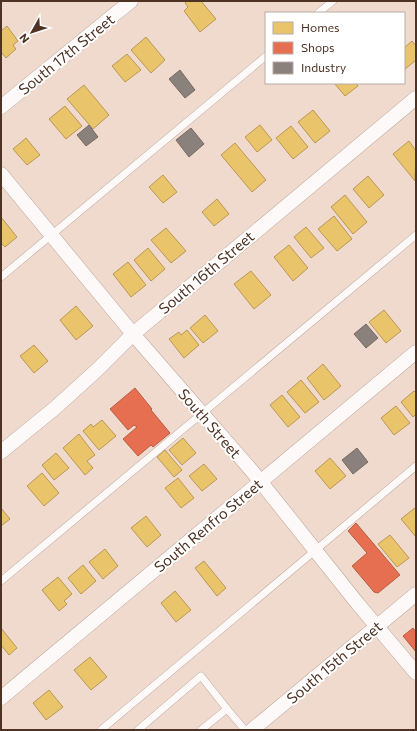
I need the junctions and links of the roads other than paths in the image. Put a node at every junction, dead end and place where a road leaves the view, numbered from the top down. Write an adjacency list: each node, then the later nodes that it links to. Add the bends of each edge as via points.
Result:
1 (131, 1): 6 (street, South 17th Street)
2 (333, 1): 3 (lane)
3 (319, 12)
4 (265, 57): 8 (lane)
5 (416, 98): 11 (street, South 16th Street)
6 (1, 107)
7 (1, 174): 8 (street, South Street)
8 (51, 235): 10 (lane); 11 (street, South Street)
9 (416, 235): 13 (lane)
10 (1, 277)
11 (133, 334): 13 (street, South Street); 14 (street, South 16th Street, via 55,408)
12 (416, 352): 16 (street, South Renfro Street)
13 (202, 414): 16 (street, South Street); 18 (lane)
14 (1, 452)
15 (416, 466): 17 (lane)
16 (261, 481): 17 (street, South Street); 22 (street, South Renfro Street)
17 (315, 550): 20 (street, South Street); 24 (lane)
18 (1, 581)
19 (416, 594): 20 (street, South 15th Street)
20 (376, 626): 21 (street, South Street); 28 (street, South 15th Street)
21 (416, 674)
22 (1, 698)
23 (227, 709): 25 (lane, via 201,676); 26 (lane); 27 (lane)
24 (101, 730)
25 (138, 730)
26 (201, 730)
27 (245, 730)
28 (252, 730)

